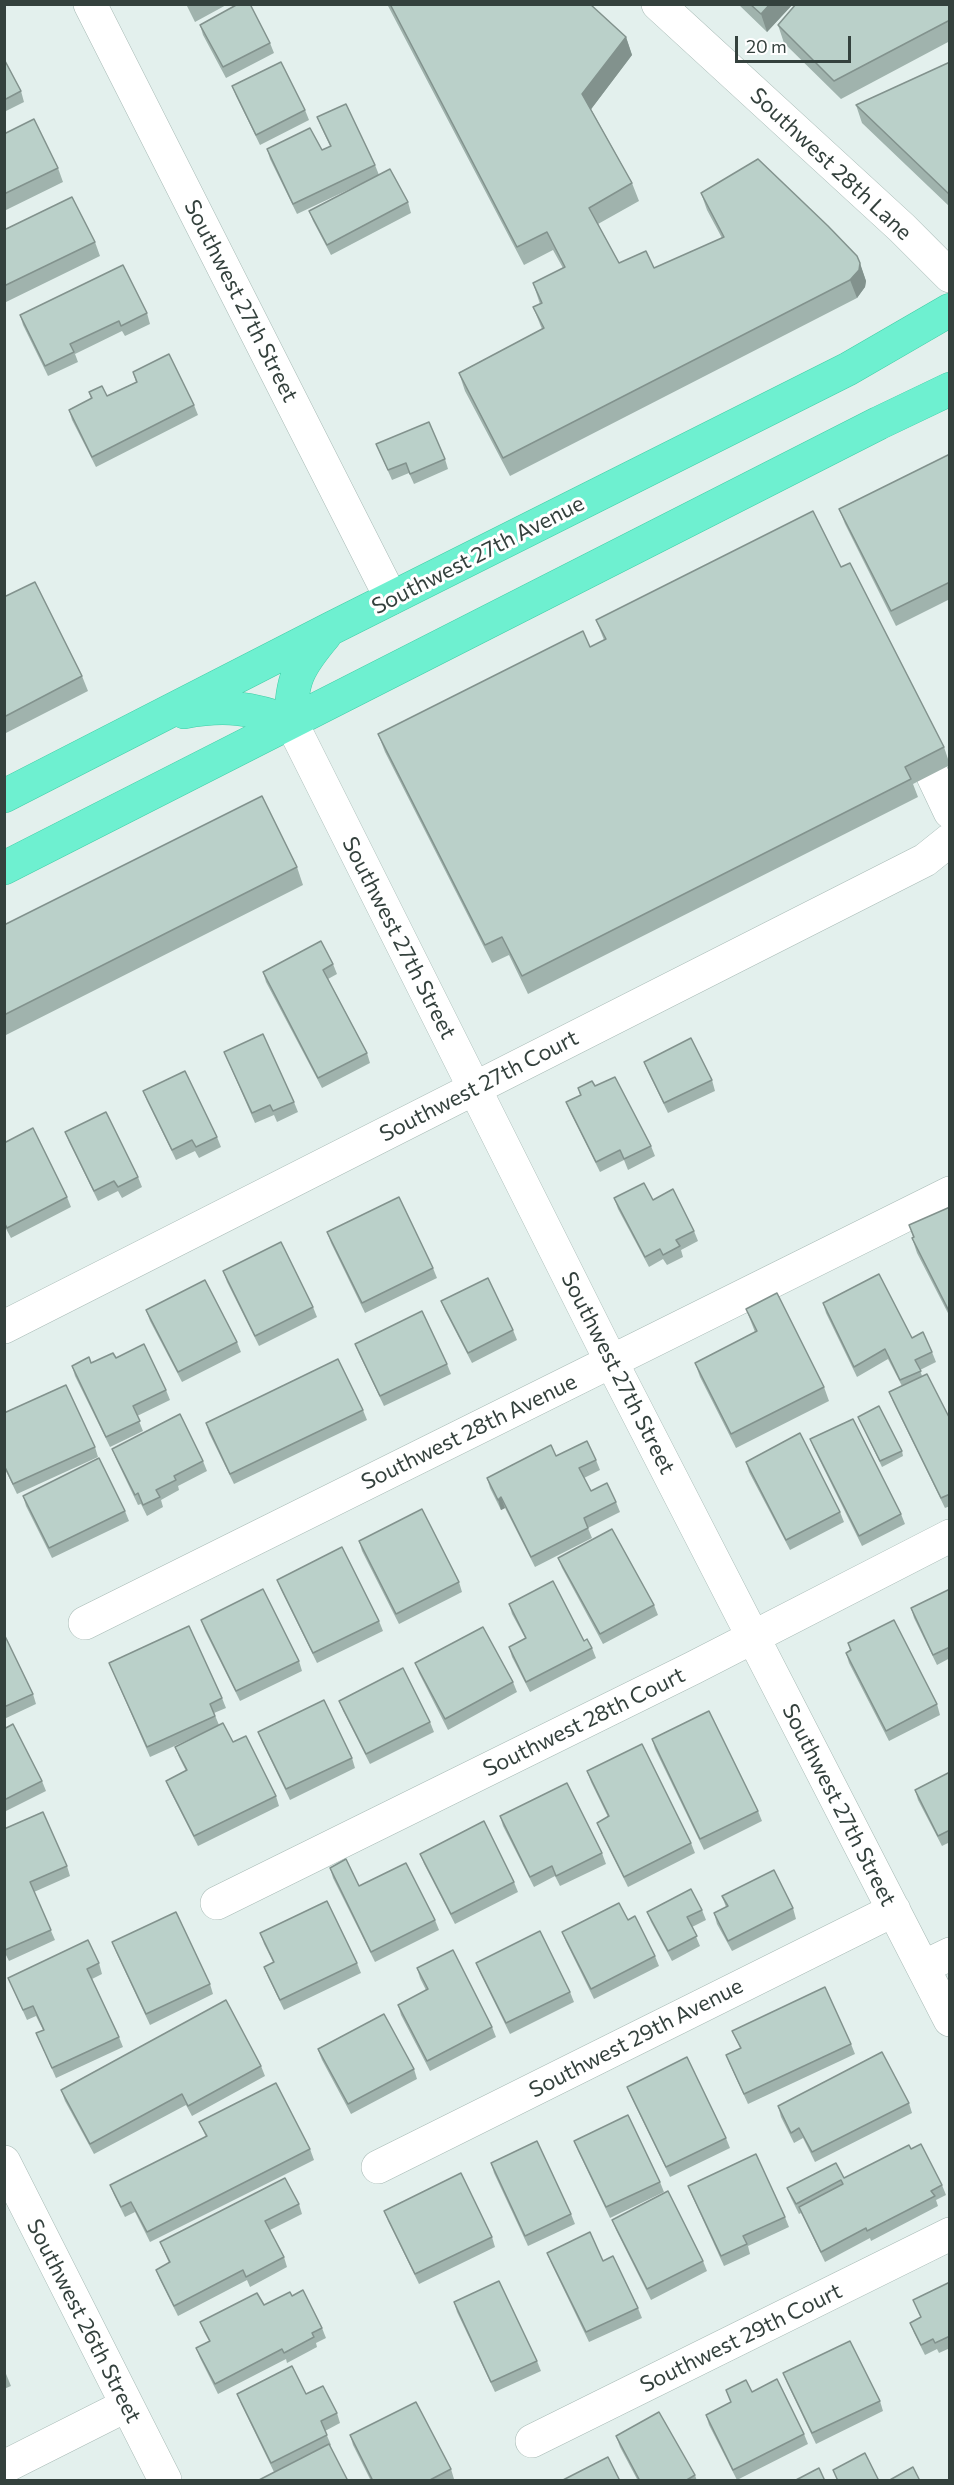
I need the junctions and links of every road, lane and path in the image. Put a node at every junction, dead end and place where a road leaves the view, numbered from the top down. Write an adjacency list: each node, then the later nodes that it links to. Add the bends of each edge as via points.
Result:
1 (90, 4): 6 (street, Southwest 27th Street)
2 (658, 4): 3 (street, Southwest 28th Lane)
3 (950, 276)
4 (950, 310): 6 (highway, Southwest 27th Avenue, via 848,369)
5 (950, 389): 9 (highway)
6 (391, 598): 7 (highway, Southwest 27th Avenue)
7 (332, 628): 8 (highway, Southwest 27th Avenue); 9 (highway, via 295,678)
8 (155, 719): 9 (highway, via 208,707 239,707); 11 (highway, Southwest 27th Avenue)
9 (291, 722): 14 (highway); 15 (street, Southwest 27th Street)
10 (932, 774): 12 (street)
11 (4, 796)
12 (950, 812)
13 (950, 840): 15 (street, Southwest 27th Court, via 925,860)
14 (4, 868)
15 (474, 1087): 17 (street, Southwest 27th Court); 18 (street, Southwest 27th Street)
16 (950, 1193): 18 (street, Southwest 28th Avenue)
17 (4, 1327)
18 (611, 1361): 20 (street, Southwest 28th Avenue); 21 (street, Southwest 27th Street)
19 (950, 1536): 21 (street, Southwest 28th Court)
20 (85, 1623)
21 (753, 1638): 22 (street, Southwest 28th Court); 23 (street, Southwest 27th Street)
22 (217, 1903)
23 (894, 1910): 24 (street, Southwest 27th Street); 27 (street, Southwest 29th Avenue)
24 (936, 1961): 25 (street, Southwest 27th Street)
25 (950, 2020)
26 (4, 2162): 29 (street, Southwest 26th Street)
27 (378, 2167)
28 (950, 2234): 30 (street, Southwest 29th Court)
29 (127, 2405): 31 (street); 32 (street, Southwest 26th Street)
30 (532, 2442)
31 (4, 2467)
32 (165, 2481)

